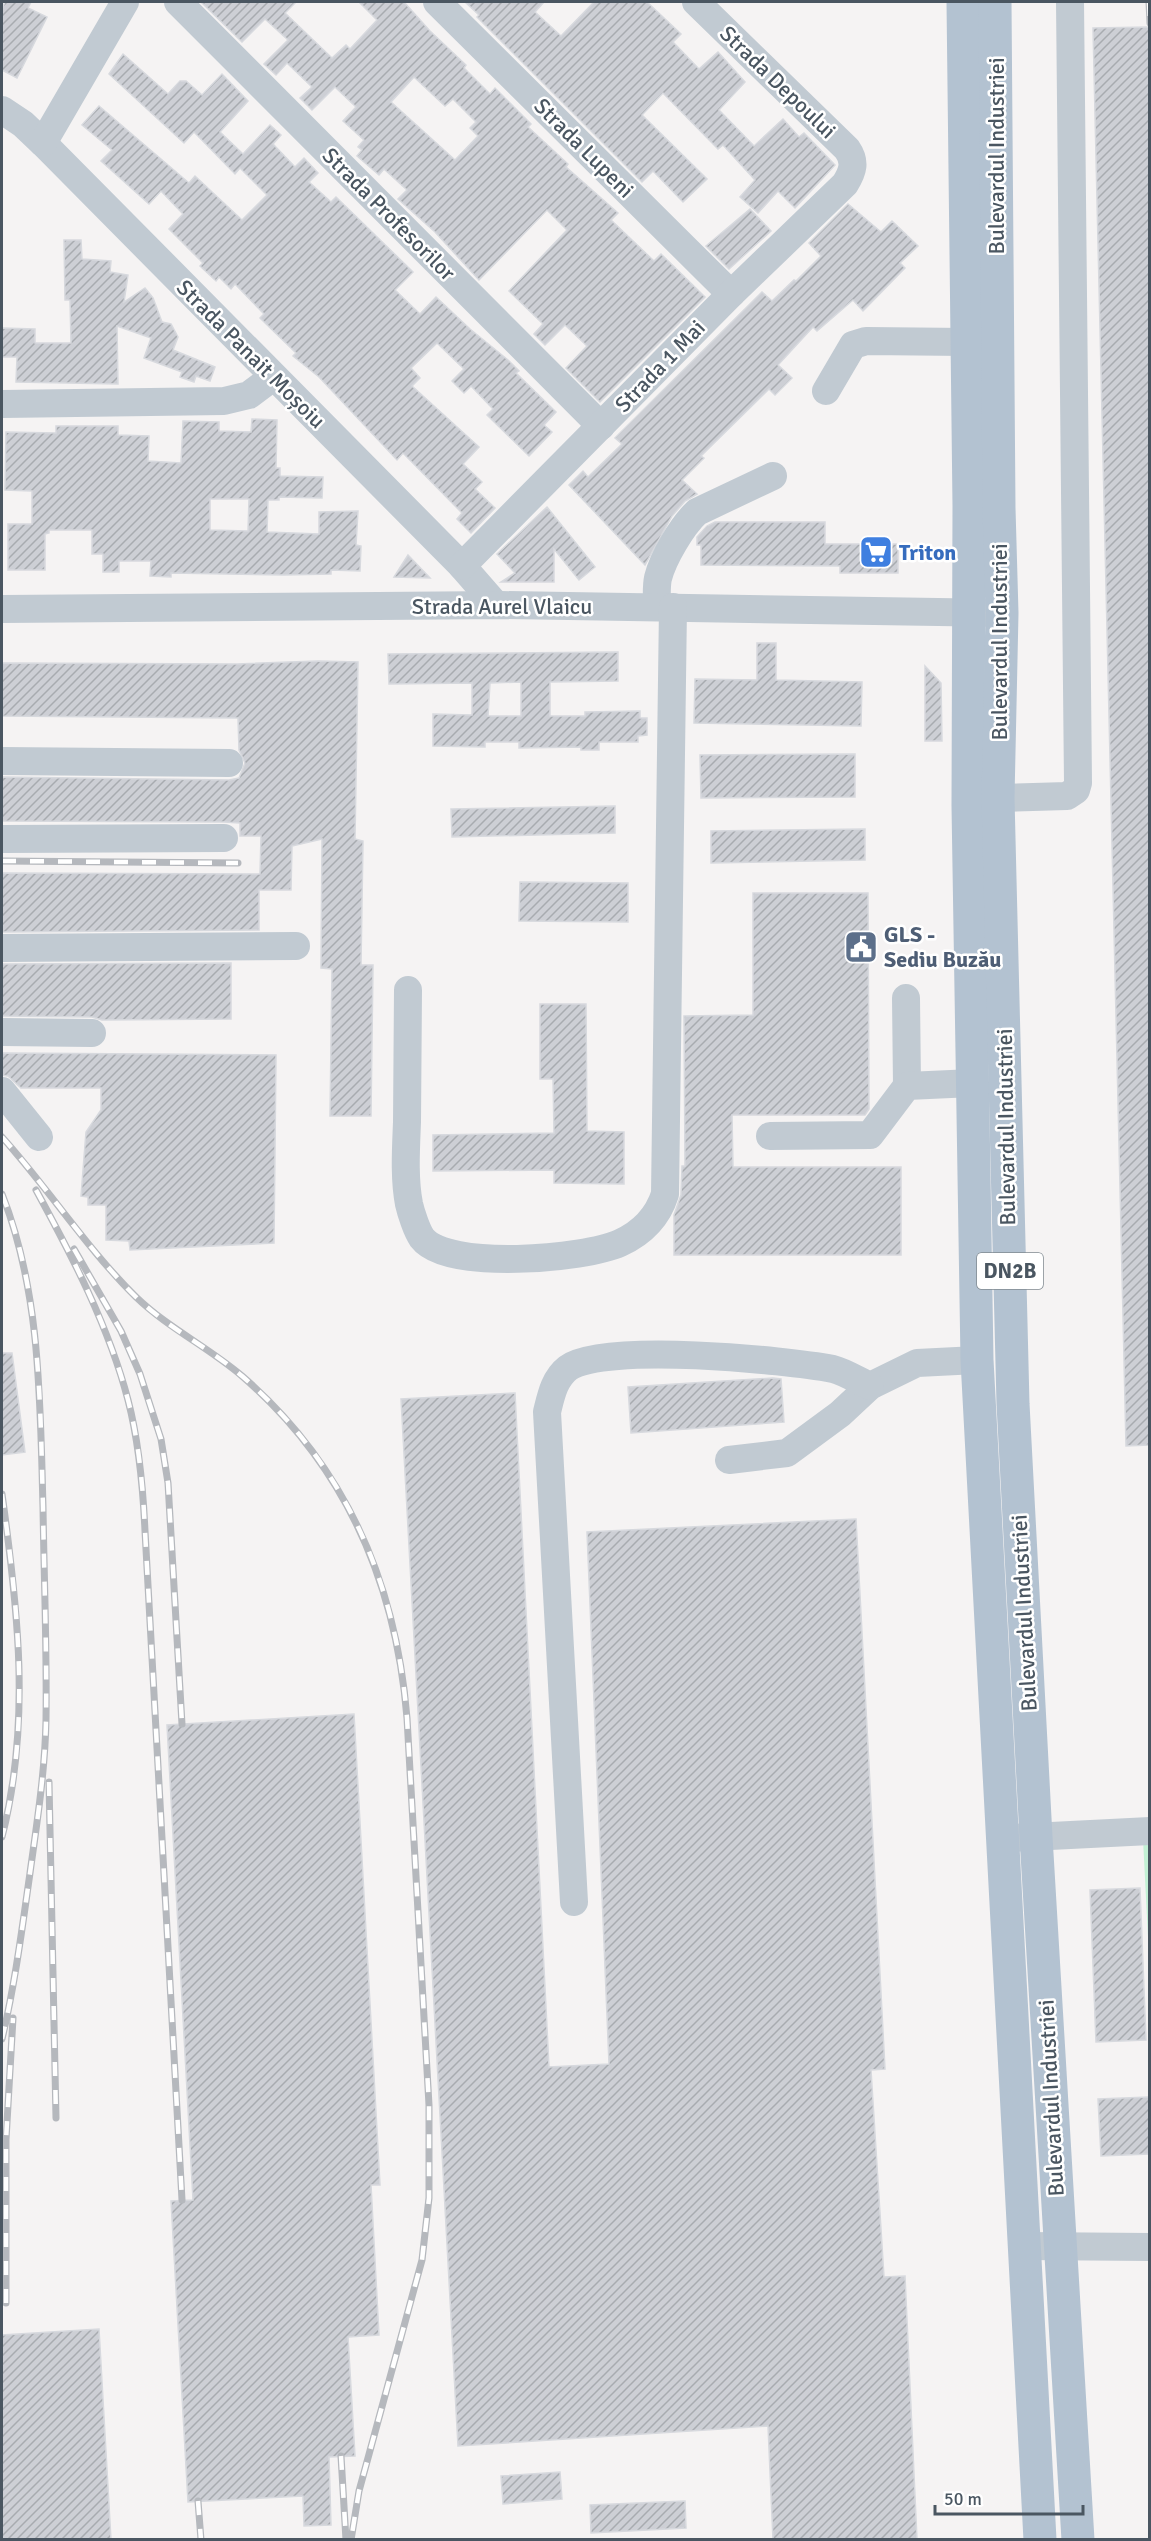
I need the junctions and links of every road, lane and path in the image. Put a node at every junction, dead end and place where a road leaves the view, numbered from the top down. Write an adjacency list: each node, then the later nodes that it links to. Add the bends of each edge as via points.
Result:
1 (126, 2): 9 (street)
2 (178, 2): 16 (street, Strada Profesorilor)
3 (437, 2): 11 (street, Strada Lupeni)
4 (696, 2): 10 (street, Strada Depoului, via 847,149 854,159)
5 (963, 2): 12 (main road, Bulevardul Industriei / DN2B)
6 (996, 2): 23 (main road, Bulevardul Industriei / DN2B)
7 (1070, 2): 26 (street, via 1078,783 1067,796)
8 (2, 110): 9 (street, Strada Panait Moșoiu)
9 (43, 143): 13 (street, Strada Panait Moșoiu)
10 (853, 165): 11 (street, Strada 1 Mai, via 845,184)
11 (731, 294): 16 (street, Strada 1 Mai)
12 (967, 342): 14 (street, via 866,341 853,345); 22 (main road, Bulevardul Industriei / DN2B)
13 (273, 377): 15 (street, via 249,395 224,401); 18 (street, Strada Panait Moșoiu)
14 (826, 391)
15 (2, 404)
16 (601, 426): 18 (street, Strada 1 Mai)
17 (773, 476): 20 (street, via 698,512 682,528 659,576)
18 (462, 566): 19 (street, Strada Panait Moșoiu)
19 (496, 605): 20 (street, Strada Aurel Vlaicu); 21 (street, Strada Aurel Vlaicu)
20 (665, 607): 22 (street, Strada Aurel Vlaicu); 31 (street, via 665,1194 660,1210 646,1226 620,1243 576,1255 483,1259 444,1253 422,1238 409,1205)
21 (2, 609)
22 (969, 613): 23 (street, Strada Aurel Vlaicu); 35 (main road, Bulevardul Industriei / DN2B)
23 (1002, 613): 26 (main road, Bulevardul Industriei / DN2B)
24 (2, 761): 25 (street)
25 (229, 763)
26 (998, 798): 46 (main road, Bulevardul Industriei / DN2B, via 1013,1404)
27 (224, 838): 28 (street)
28 (2, 839)
29 (296, 946): 30 (street)
30 (2, 948)
31 (408, 990)
32 (906, 998): 36 (street)
33 (2, 1032): 34 (street)
34 (92, 1033)
35 (973, 1083): 36 (street); 40 (main road, Bulevardul Industriei / DN2B)
36 (907, 1086): 38 (street, via 870,1135)
37 (2, 1091): 39 (street)
38 (770, 1136)
39 (39, 1137)
40 (977, 1360): 42 (street, via 917,1363); 47 (main road, Bulevardul Industriei / DN2B)
41 (836, 1370): 42 (street); 43 (street); 48 (street, via 696,1354 603,1359 569,1367 553,1386 547,1412)
42 (870, 1386): 43 (street)
43 (840, 1414): 44 (street, via 787,1453)
44 (729, 1460)
45 (1149, 1831): 46 (street)
46 (1036, 1837): 47 (street); 51 (main road, Bulevardul Industriei / DN2B)
47 (1002, 1839): 49 (main road, Bulevardul Industriei / DN2B)
48 (574, 1902)
49 (1024, 2246): 51 (street); 52 (main road, Bulevardul Industriei / DN2B)
50 (1149, 2247): 51 (street)
51 (1060, 2248): 53 (main road, Bulevardul Industriei / DN2B)
52 (1040, 2540)
53 (1078, 2540)

